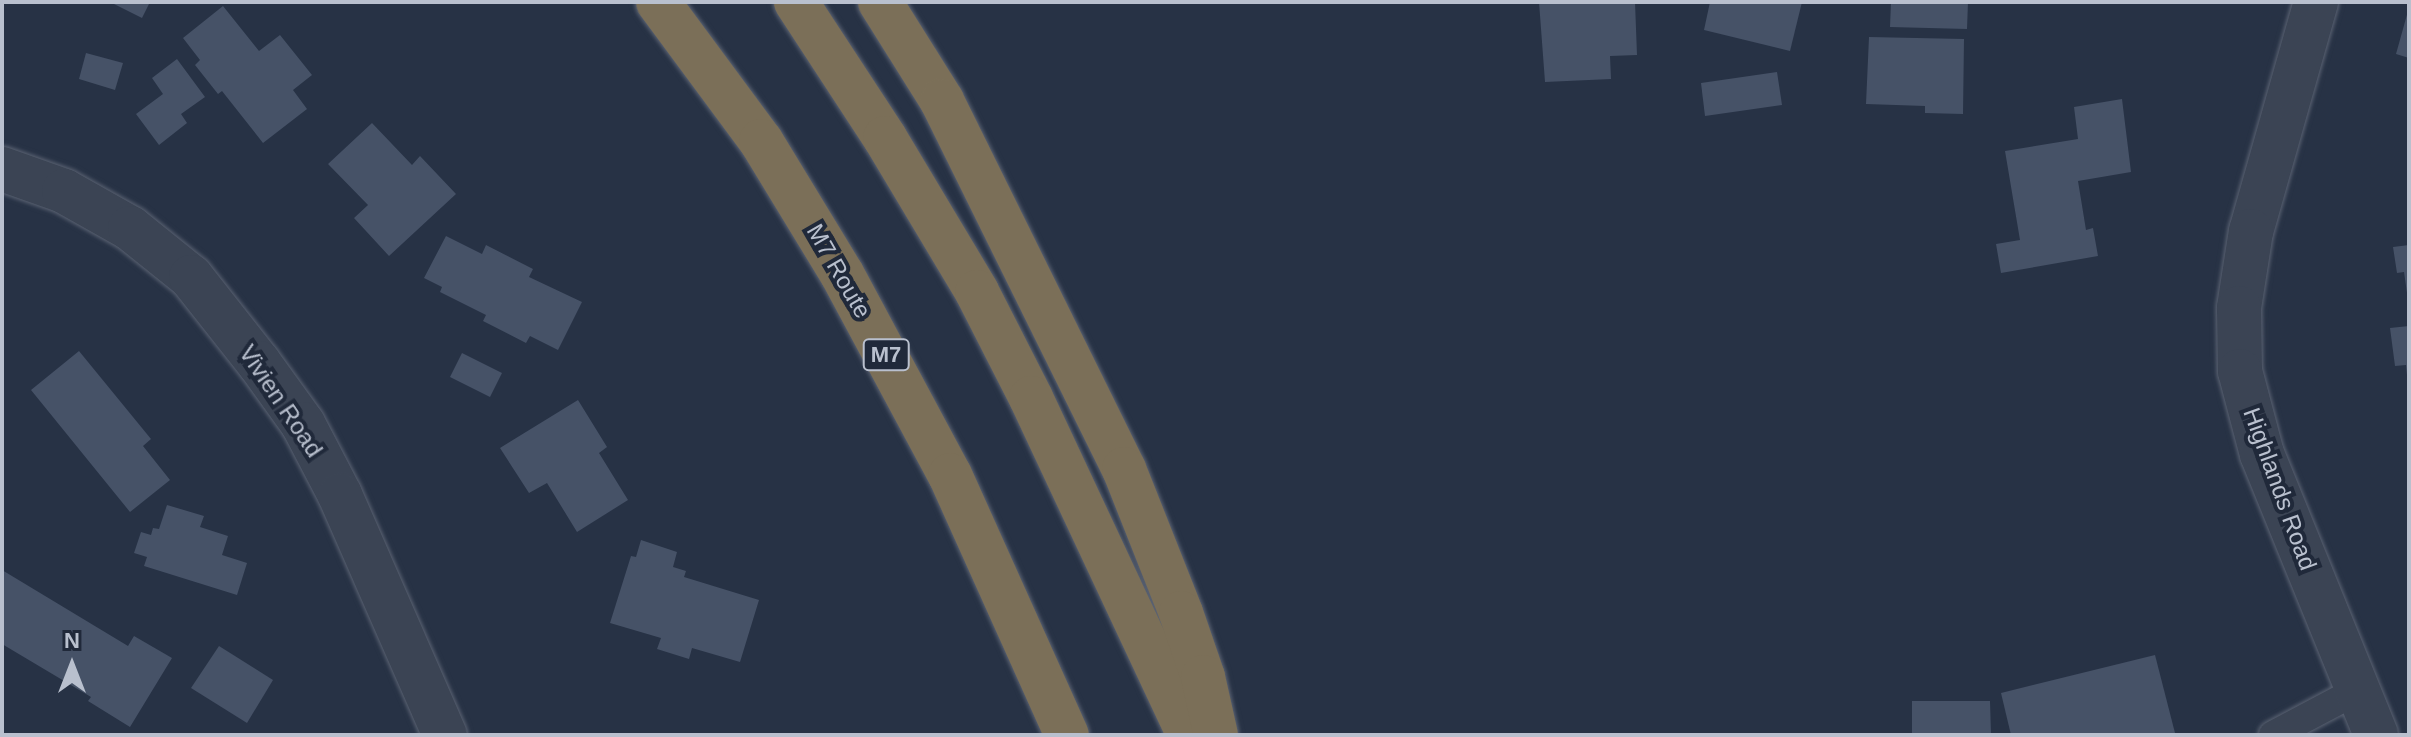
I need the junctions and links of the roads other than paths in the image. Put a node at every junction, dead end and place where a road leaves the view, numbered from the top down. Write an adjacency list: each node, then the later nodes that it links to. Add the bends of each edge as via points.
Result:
1 (658, 2): 8 (highway, M7 Route / M7, via 761,141 842,274 950,475)
2 (796, 2): 9 (highway, via 977,292)
3 (880, 2): 10 (highway, via 942,101 1124,469 1181,613)
4 (2316, 2): 6 (street, Highlands Road, via 2251,231 2239,308 2240,371 2262,454)
5 (2, 169): 7 (street, Vivien Road, via 64,191 130,228 191,277 259,363 303,424 340,495)
6 (2358, 690): 11 (lane); 12 (street, Highlands Road)
7 (445, 735)
8 (1067, 735)
9 (1189, 735)
10 (1216, 735)
11 (2273, 735)
12 (2376, 735)

